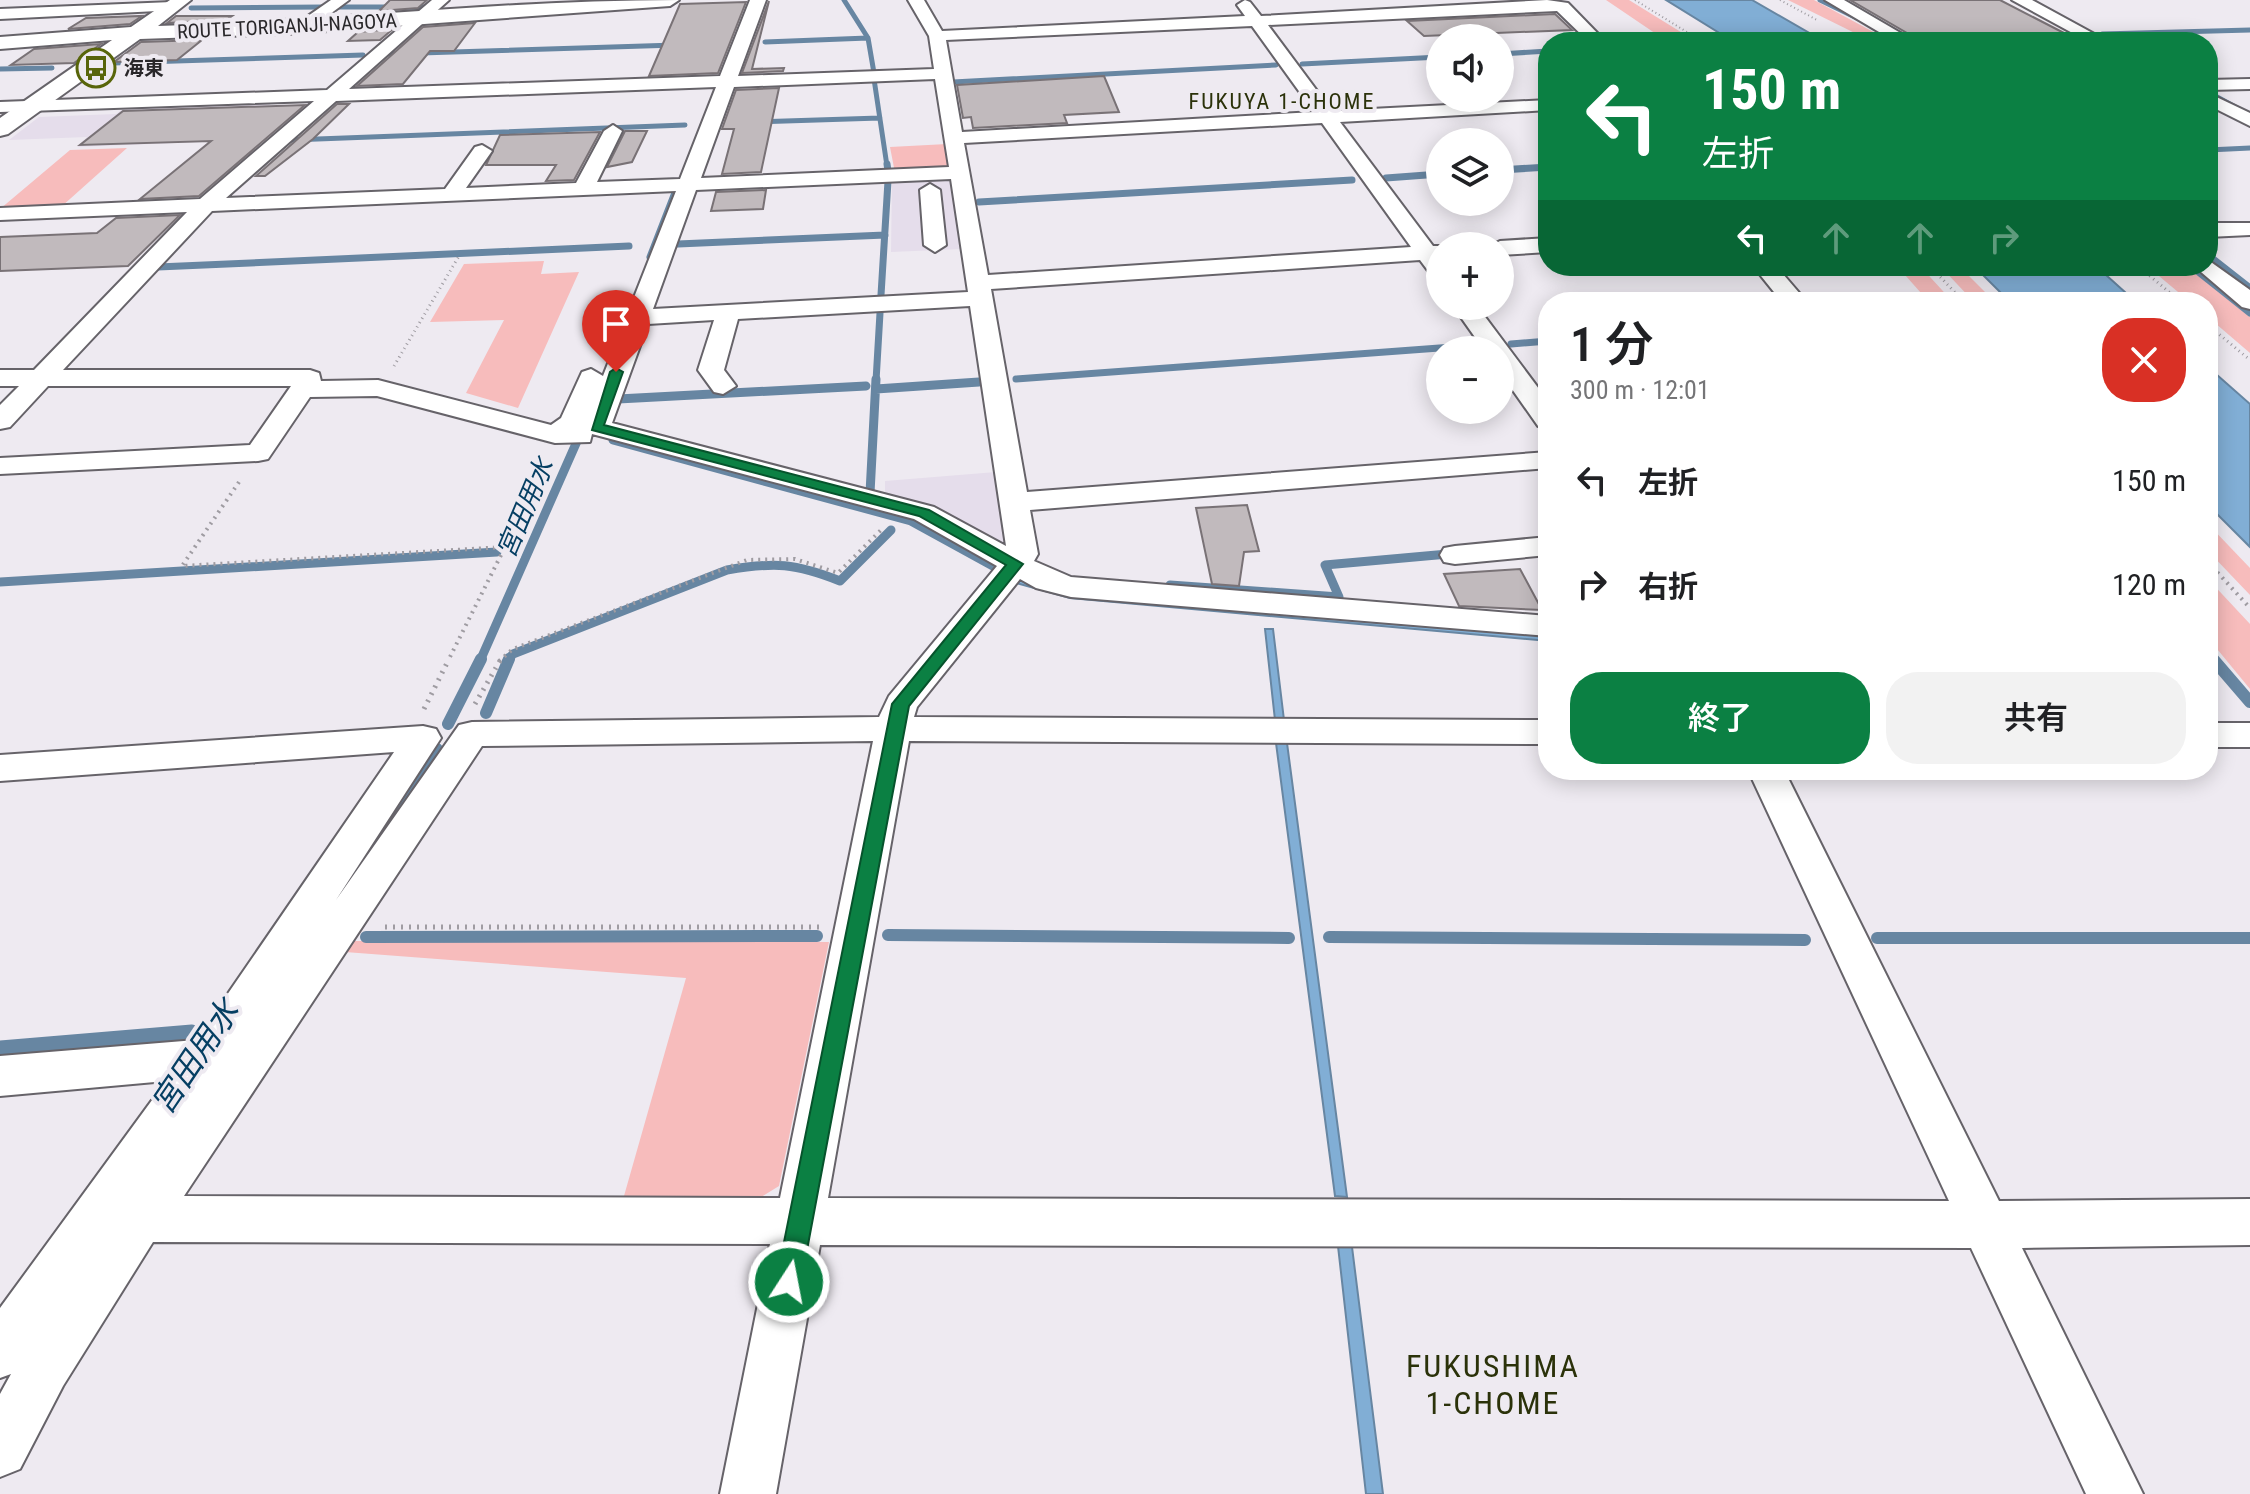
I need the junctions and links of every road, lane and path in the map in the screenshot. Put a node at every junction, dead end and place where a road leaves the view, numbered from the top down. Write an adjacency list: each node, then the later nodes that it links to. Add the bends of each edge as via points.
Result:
1 (341, 0): 16 (street)
2 (441, 0): 15 (street)
3 (670, 0): 12 (main road, ROUTE TORIGANJI-NAGOYA)
4 (746, 0): 25 (street)
5 (758, 0): 25 (street)
6 (916, 0): 22 (street)
7 (1635, 0): 18 (path)
8 (1833, 0): 19 (street)
9 (2020, 0): 20 (street)
10 (1559, 3): 13 (street); 17 (street)
11 (177, 4): 14 (street); 21 (main road)
12 (554, 4): 15 (main road, ROUTE TORIGANJI-NAGOYA)
13 (1250, 7): 22 (street); 33 (street)
14 (0, 14)
15 (419, 19): 16 (main road, ROUTE TORIGANJI-NAGOYA); 28 (street)
16 (301, 28): 21 (main road, ROUTE TORIGANJI-NAGOYA)
17 (1588, 32)
18 (1687, 32)
19 (1890, 32)
20 (2082, 32)
21 (131, 33): 23 (main road, ROUTE TORIGANJI-NAGOYA); 30 (main road)
22 (937, 36): 24 (street)
23 (0, 43)
24 (942, 74): 25 (street); 38 (street)
25 (719, 81): 28 (street); 41 (street)
26 (2250, 84): 27 (street)
27 (2218, 85)
28 (333, 95): 30 (street); 44 (street)
29 (2218, 103): 34 (street)
30 (32, 106): 32 (street); 36 (main road)
31 (1538, 106): 33 (street)
32 (0, 107)
33 (1327, 117): 38 (street); 50 (street)
34 (2250, 120)
35 (38, 128): 36 (street)
36 (0, 129)
37 (613, 131): 42 (street)
38 (956, 138): 40 (street)
39 (482, 151): 43 (street)
40 (961, 173): 41 (street); 45 (street)
41 (678, 185): 42 (street); 65 (street)
42 (583, 189): 43 (street)
43 (451, 195): 44 (street)
44 (206, 205): 46 (street); 71 (street)
45 (966, 208): 49 (street, via 931,200); 59 (street)
46 (0, 214)
47 (2250, 229): 48 (street)
48 (2218, 230)
49 (935, 245)
50 (1426, 246)
51 (1538, 246): 52 (street)
52 (1514, 247)
53 (459, 256): 72 (path)
54 (1426, 260): 59 (street)
55 (1773, 276): 60 (street)
56 (1939, 276): 61 (path)
57 (2150, 276): 62 (path)
58 (2218, 276): 63 (street)
59 (980, 290): 64 (street); 82 (street)
60 (1786, 292)
61 (1955, 292)
62 (2169, 292)
63 (2250, 302)
64 (728, 312): 65 (street); 74 (street, via 711,370)
65 (625, 318): 77 (street)
66 (2218, 333): 67 (path)
67 (2250, 360)
68 (597, 363): 78 (street)
69 (1514, 373): 75 (street)
70 (0, 378): 71 (street)
71 (40, 378): 73 (street); 76 (street)
72 (383, 383): 73 (street); 78 (street)
73 (306, 384): 79 (street)
74 (723, 386)
75 (1538, 406)
76 (0, 421)
77 (597, 427): 78 (street, via 589,437); 86 (street, via 924,513)
78 (562, 430)
79 (258, 453): 81 (street); 95 (path, via 182,566 505,547)
80 (1538, 461): 82 (street)
81 (0, 466)
82 (1017, 502): 86 (street, via 1023,554)
83 (887, 523): 92 (path, via 838,573 795,559 747,560 513,649 497,662 466,721)
84 (1538, 547): 85 (street)
85 (1455, 555)
86 (1015, 564): 89 (street, via 1071,587); 90 (street, via 901,704)
87 (2218, 573): 88 (path)
88 (2250, 608)
89 (1538, 625)
90 (893, 729): 91 (street); 92 (street); 99 (street)
91 (1538, 732)
92 (472, 734): 95 (street); 98 (street)
93 (2218, 735): 94 (street)
94 (2250, 735)
95 (407, 739): 96 (street); 100 (street)
96 (0, 768)
97 (1771, 780): 105 (street)
98 (340, 926): 99 (path); 102 (street)
99 (856, 927): 103 (street)
100 (209, 1058): 101 (street); 106 (street)
101 (0, 1076)
102 (140, 1219): 103 (street); 107 (street, via 44,1367)
103 (800, 1221): 105 (street); 108 (street)
104 (2250, 1222): 105 (street)
105 (1985, 1225): 109 (street)
106 (0, 1352)
107 (0, 1449)
108 (748, 1494)
109 (2115, 1494)

